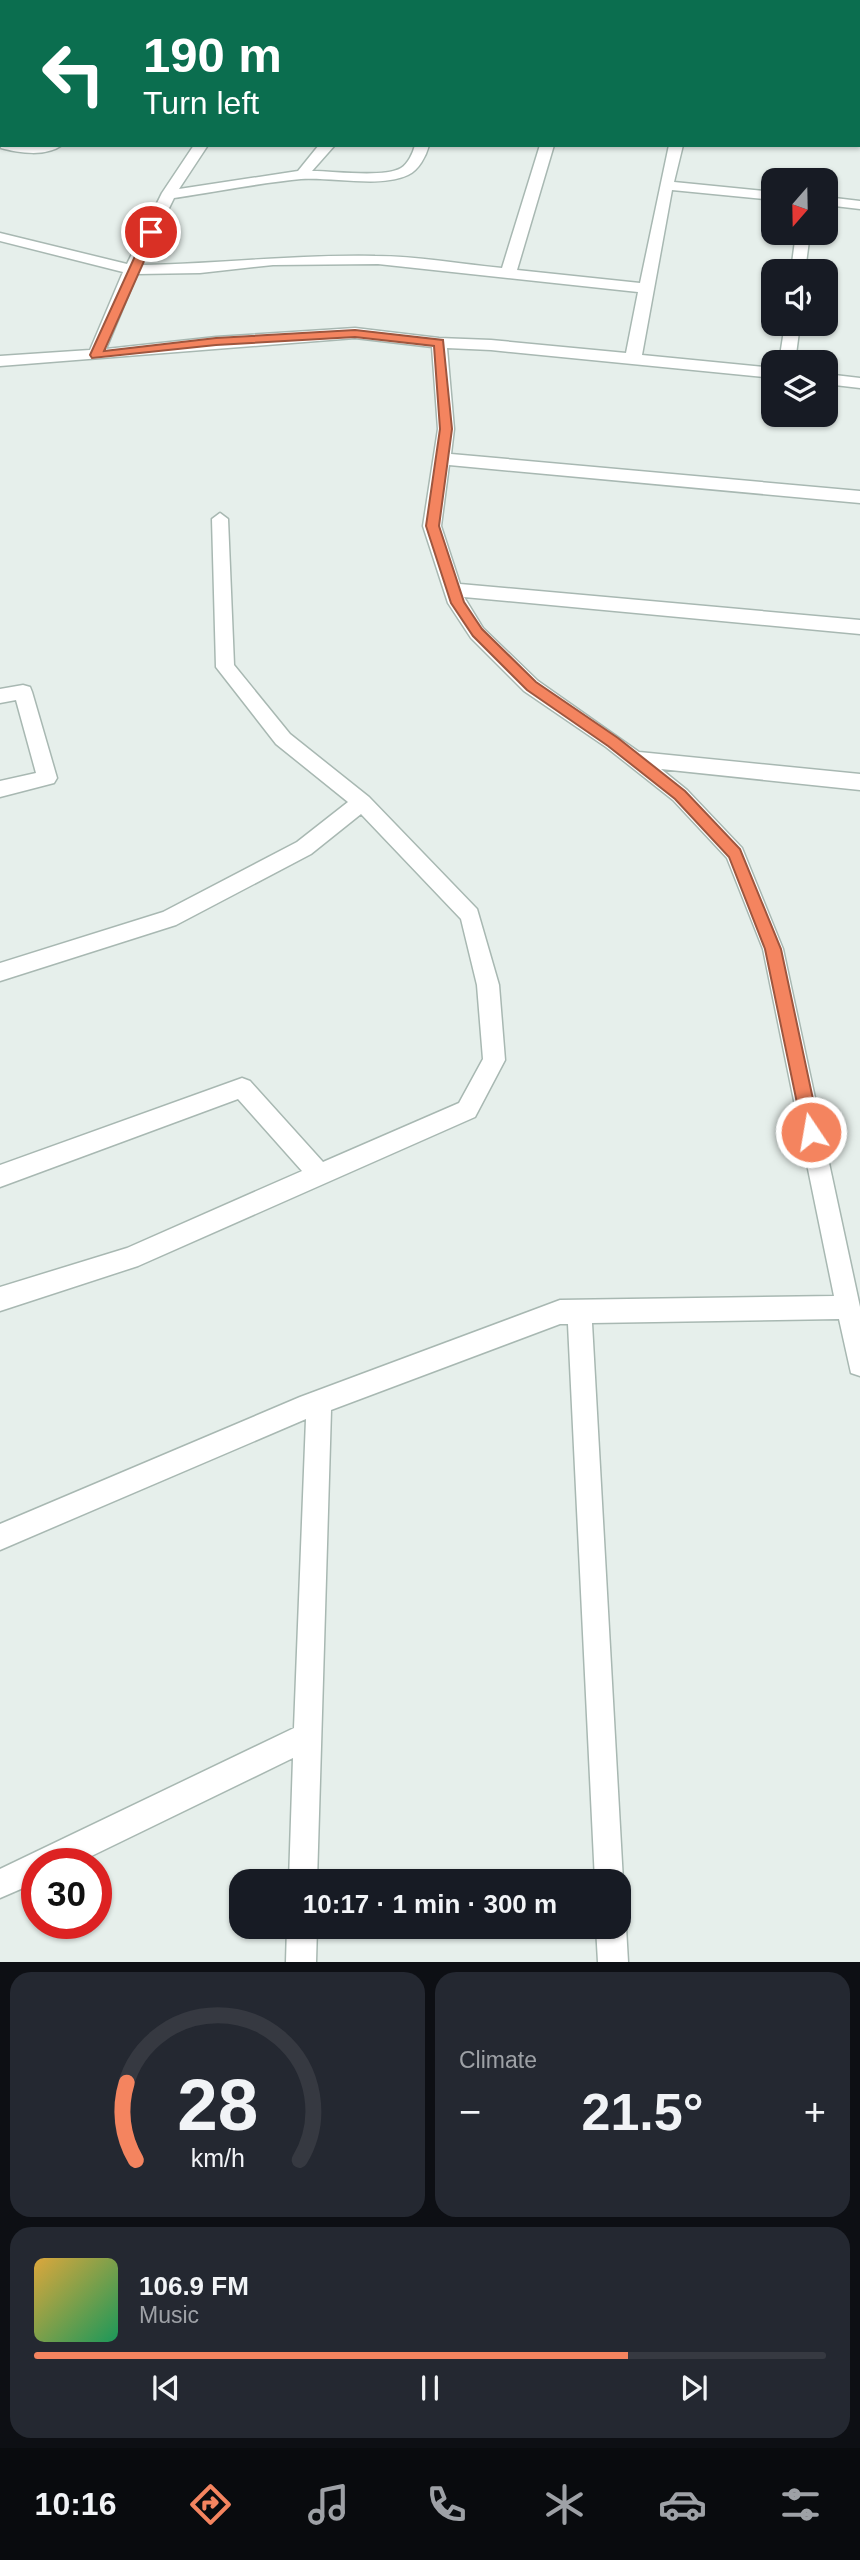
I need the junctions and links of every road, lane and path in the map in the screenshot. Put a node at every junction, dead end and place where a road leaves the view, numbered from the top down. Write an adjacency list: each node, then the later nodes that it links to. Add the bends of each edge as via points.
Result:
1 (13, 147): 2 (street)
2 (42, 147)
3 (199, 147): 10 (street)
4 (325, 147): 8 (street)
5 (421, 147): 8 (street, via 405,172)
6 (546, 147): 16 (street)
7 (676, 147): 9 (street)
8 (302, 175): 10 (street)
9 (666, 186): 11 (street); 17 (street)
10 (170, 194): 15 (street)
11 (761, 195)
12 (838, 202): 13 (street)
13 (860, 205)
14 (0, 237): 15 (street)
15 (133, 270): 16 (street, via 378,260); 19 (street)
16 (508, 274): 17 (street)
17 (647, 288): 20 (street)
18 (439, 342): 19 (street, via 355,333); 20 (street); 25 (street, via 446,429)
19 (96, 355): 21 (street)
20 (633, 359): 22 (street)
21 (0, 361)
22 (761, 372)
23 (838, 380): 24 (street)
24 (860, 383)
25 (442, 458): 26 (street); 28 (street, via 432,526)
26 (860, 497)
27 (220, 519): 34 (street, via 225,667 283,739)
28 (453, 590): 29 (street); 31 (street, via 477,633 531,686)
29 (860, 627)
30 (0, 696): 33 (street, via 23,692 47,778)
31 (634, 759): 32 (street); 38 (street, via 680,795 735,854 773,949)
32 (860, 782)
33 (0, 789)
34 (362, 802): 35 (street, via 304,848 169,919); 37 (street, via 470,915 488,985 494,1060 467,1110)
35 (0, 972)
36 (0, 1176): 37 (street, via 242,1088)
37 (321, 1176): 39 (street, via 130,1258)
38 (850, 1297): 40 (street); 41 (street)
39 (0, 1299)
40 (579, 1311): 42 (street, via 561,1312); 47 (street)
41 (860, 1364)
42 (319, 1402): 43 (street); 44 (street)
43 (0, 1537)
44 (308, 1736): 45 (street); 46 (street)
45 (76, 1848)
46 (303, 1869)
47 (608, 1869)
48 (21, 1875): 49 (street)
49 (0, 1885)
50 (301, 1939): 52 (street)
51 (612, 1939): 53 (street)
52 (300, 1962)
53 (613, 1962)

